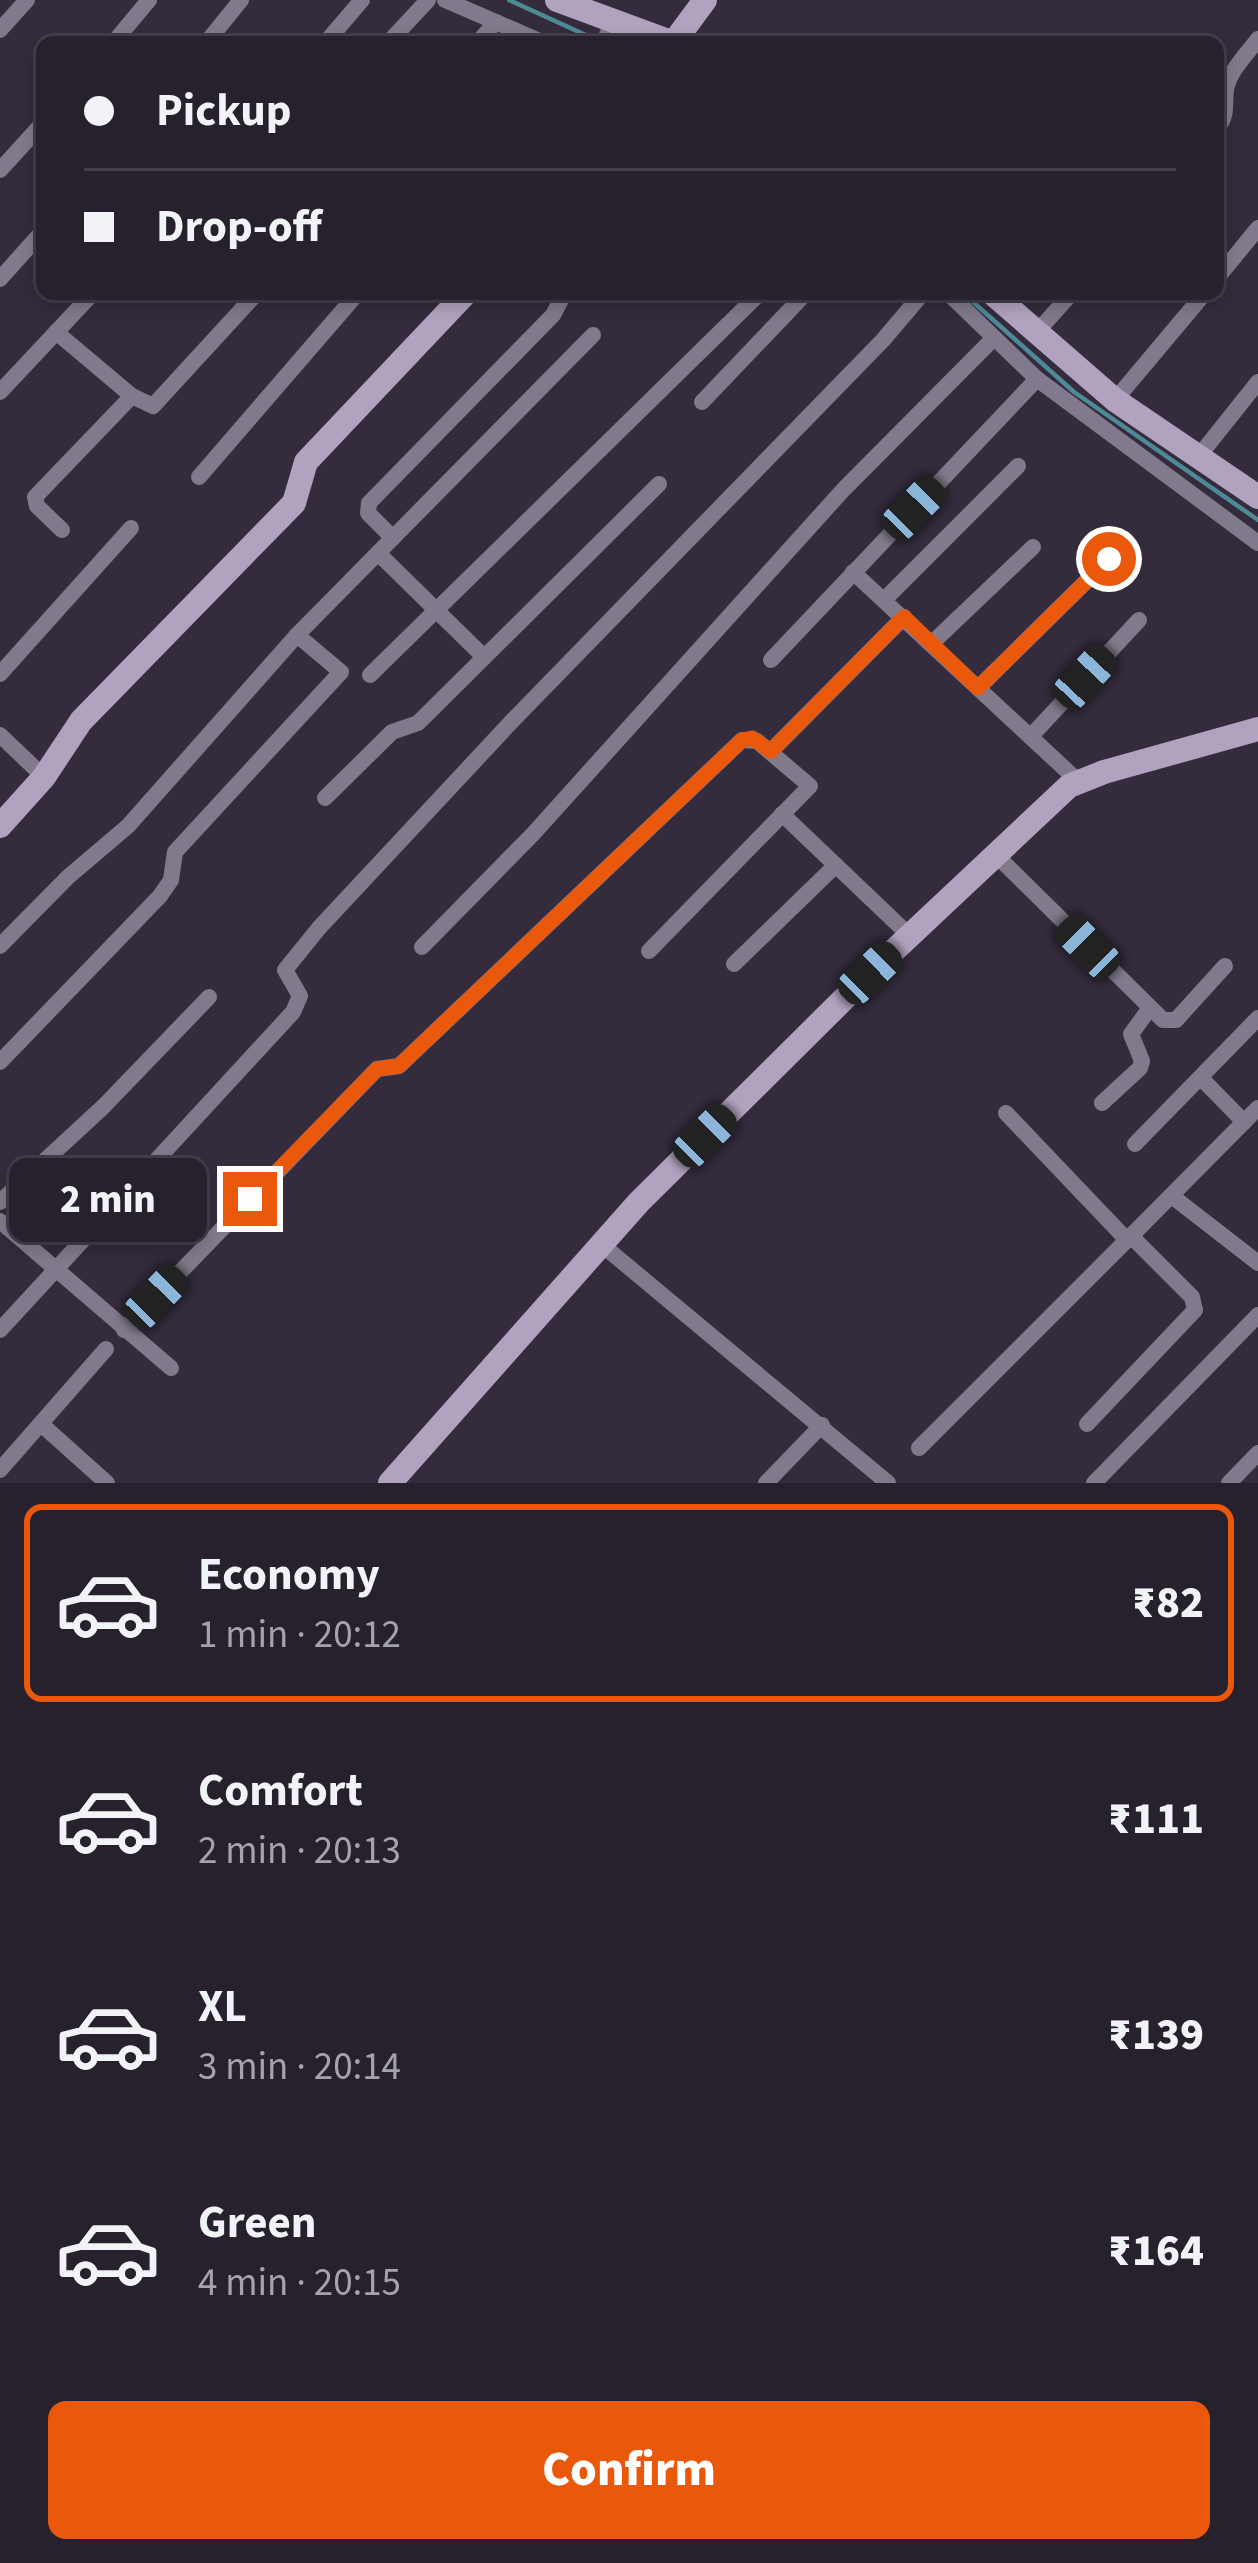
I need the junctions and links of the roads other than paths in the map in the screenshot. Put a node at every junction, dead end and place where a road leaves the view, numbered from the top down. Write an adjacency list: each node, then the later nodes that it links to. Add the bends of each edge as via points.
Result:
1 (27, 0): 10 (street)
2 (149, 0): 12 (street)
3 (241, 0): 13 (street)
4 (362, 0): 14 (street)
5 (428, 0): 15 (street)
6 (445, 0): 9 (street)
7 (557, 0): 11 (street)
8 (705, 0): 18 (street)
9 (496, 22): 16 (street); 17 (street)
10 (0, 30)
11 (609, 31)
12 (119, 36)
13 (213, 36)
14 (331, 36)
15 (395, 36)
16 (483, 36)
17 (528, 36)
18 (677, 36)
19 (1258, 39): 20 (street, via 1232,74)
20 (1224, 116)
21 (36, 131): 22 (street)
22 (0, 170)
23 (1258, 228): 25 (street)
24 (36, 239): 26 (street)
25 (1224, 270)
26 (0, 279)
27 (86, 300): 39 (street)
28 (251, 300): 46 (street, via 157,404)
29 (352, 300): 51 (street)
30 (459, 300): 77 (street, via 306,462 294,503 81,722)
31 (561, 300): 56 (street, via 369,503 371,517)
32 (753, 300): 63 (street)
33 (799, 300): 48 (street)
34 (917, 300): 106 (street, via 319,928 285,970 300,996 293,1012)
35 (955, 300): 42 (street)
36 (999, 300): 40 (street)
37 (1066, 300): 40 (street)
38 (1199, 300): 47 (street)
39 (56, 332): 45 (street); 46 (street)
40 (1035, 334): 47 (street)
41 (592, 335): 56 (street)
42 (994, 338): 43 (street); 86 (street, via 842,490)
43 (1037, 379): 57 (street); 61 (street)
44 (1258, 382): 49 (street)
45 (0, 392)
46 (132, 396): 55 (street, via 35,496)
47 (1115, 400): 49 (street)
48 (702, 402)
49 (1199, 456): 53 (street)
50 (1018, 466): 62 (street)
51 (200, 477)
52 (659, 484): 68 (street)
53 (1258, 497)
54 (131, 528): 70 (street)
55 (62, 530)
56 (393, 538): 59 (street)
57 (1258, 543)
58 (1033, 547): 67 (street)
59 (378, 553): 63 (street); 66 (street)
60 (1109, 559): 72 (street)
61 (853, 572): 62 (street); 69 (street)
62 (884, 600): 64 (street)
63 (436, 607): 68 (street); 71 (street)
64 (904, 617): 67 (street); 76 (street)
65 (1138, 620): 75 (street)
66 (298, 634): 85 (street, via 128,826); 93 (street, via 341,672 176,852 160,896)
67 (931, 644): 72 (street)
68 (484, 657): 79 (street)
69 (771, 660)
70 (0, 674)
71 (370, 675)
72 (978, 688): 75 (street)
73 (1258, 729): 78 (street)
74 (0, 735): 77 (street)
75 (1032, 735): 78 (street)
76 (771, 751): 80 (street, via 809,786); 109 (street, via 742,740 399,1066 377,1069)
77 (44, 777): 81 (street)
78 (1079, 782): 82 (street)
79 (325, 798)
80 (782, 814): 83 (street); 87 (street)
81 (0, 826)
82 (995, 854): 84 (street); 91 (street)
83 (836, 865): 84 (street); 88 (street)
84 (909, 935): 104 (street)
85 (0, 946)
86 (422, 947)
87 (649, 951)
88 (734, 964)
89 (1225, 966): 91 (street, via 1176,1020)
90 (208, 997): 101 (street)
91 (1150, 1008): 95 (street, via 1131,1034 1140,1068)
92 (1258, 1018): 94 (street)
93 (0, 1062)
94 (1202, 1079): 98 (street); 99 (street)
95 (1102, 1102)
96 (1258, 1108): 98 (street)
97 (1006, 1113): 103 (street)
98 (1244, 1122): 100 (street)
99 (1135, 1144)
100 (1173, 1197): 103 (street); 105 (street)
101 (0, 1202)
102 (0, 1221): 106 (street)
103 (1129, 1238): 113 (street, via 1196,1310); 115 (street)
104 (601, 1244): 114 (street); 119 (street)
105 (1256, 1257)
106 (57, 1271): 108 (street); 109 (street)
107 (1258, 1315): 122 (street)
108 (0, 1330)
109 (124, 1330): 111 (street)
110 (106, 1349): 112 (street)
111 (171, 1368)
112 (41, 1424): 117 (street); 118 (street)
113 (1087, 1424)
114 (822, 1425): 120 (street); 121 (street)
115 (919, 1448)
116 (1258, 1453): 123 (street)
117 (0, 1470)
118 (107, 1483)
119 (390, 1483)
120 (766, 1483)
121 (888, 1483)
122 (1094, 1483)
123 (1228, 1483)

